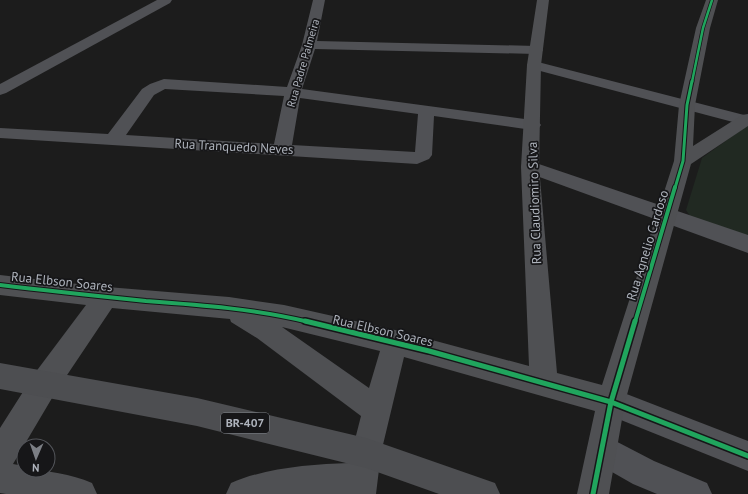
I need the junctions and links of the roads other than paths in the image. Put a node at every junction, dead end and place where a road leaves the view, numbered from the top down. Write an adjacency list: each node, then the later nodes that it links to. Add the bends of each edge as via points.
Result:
1 (166, 0): 7 (street)
2 (319, 0): 5 (street, Rua Padre Palmeira)
3 (543, 0): 6 (street, Rua Claudiomiro Silva)
4 (712, 0): 9 (street, Rua Agnelio Cardoso, via 703,28)
5 (309, 45): 6 (street); 8 (street, Rua Padre Palmeira)
6 (535, 57): 9 (street); 12 (street, Rua Claudiomiro Silva)
7 (0, 90)
8 (293, 92): 10 (street); 14 (street, via 164,84 148,92); 15 (street, Rua Padre Palmeira)
9 (687, 105): 11 (street); 16 (street, Rua Agnelio Cardoso)
10 (426, 111): 12 (street); 15 (street, Rua Tranquedo Neves, via 424,150 423,155 417,158)
11 (747, 120): 16 (street)
12 (532, 125): 17 (street, Rua Claudiomiro Silva)
13 (0, 133): 14 (street, Rua Tranquedo Neves)
14 (113, 140): 15 (street, Rua Tranquedo Neves)
15 (282, 149)
16 (683, 161): 18 (street, Rua Agnelio Cardoso)
17 (530, 167): 18 (street); 26 (street, Rua Claudiomiro Silva)
18 (666, 216): 19 (street); 27 (street, Rua Agnelio Cardoso)
19 (748, 244)
20 (0, 285): 21 (street, Rua Elbson Soares)
21 (107, 296): 22 (street, Rua Elbson Soares); 25 (street)
22 (229, 308): 23 (street, Rua Elbson Soares, via 284,316); 28 (street, via 266,330)
23 (395, 342): 26 (street, Rua Elbson Soares); 28 (street)
24 (0, 376): 25 (main road, BR-407)
25 (45, 383): 30 (street); 32 (main road, BR-407, via 197,412)
26 (544, 383): 27 (street, Rua Elbson Soares)
27 (612, 402): 29 (street, Rua Agnelio Cardoso); 31 (street, Rua Elbson Soares)
28 (378, 411): 32 (street)
29 (602, 449): 37 (street, Rua Agnelio Cardoso); 38 (street, via 644,474)
30 (0, 456)
31 (748, 456)
32 (363, 475): 35 (street, via 310,480); 36 (main road, BR-407)
33 (0, 477): 34 (street)
34 (81, 494)
35 (242, 494)
36 (484, 494)
37 (593, 494)
38 (696, 494)

